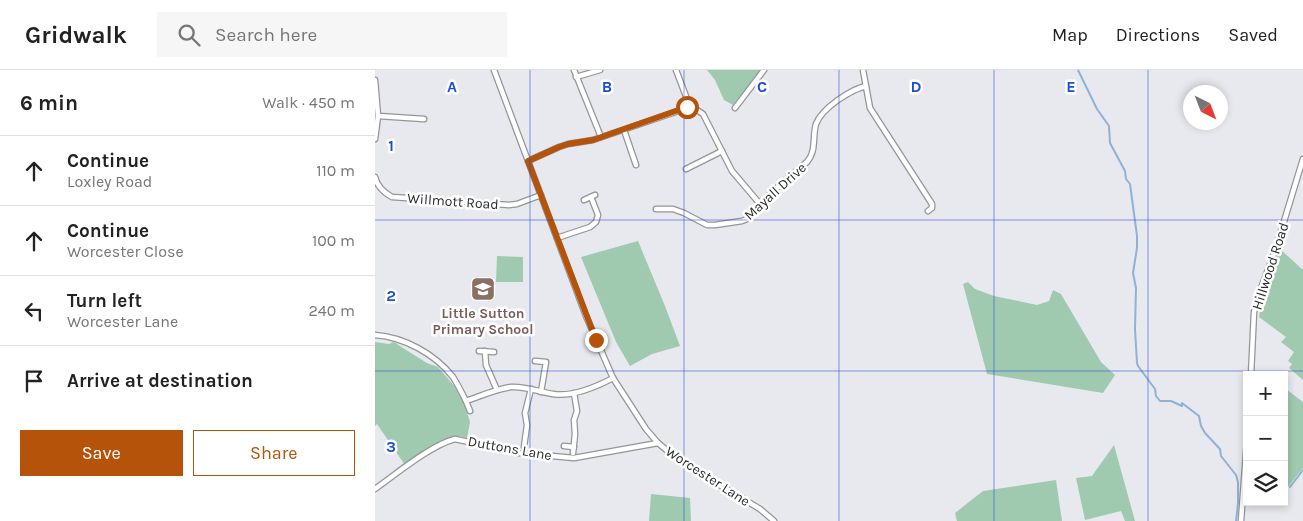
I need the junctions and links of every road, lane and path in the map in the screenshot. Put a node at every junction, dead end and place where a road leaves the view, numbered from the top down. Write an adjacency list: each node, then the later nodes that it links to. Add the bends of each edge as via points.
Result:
1 (494, 70): 21 (street, Worcester Lane)
2 (574, 70): 7 (street)
3 (599, 70): 7 (street)
4 (676, 70): 10 (street)
5 (764, 70): 11 (street)
6 (863, 70): 9 (street)
7 (576, 77): 15 (street)
8 (375, 80): 12 (street)
9 (866, 86): 27 (street, Mayall Drive, via 856,88 827,108 816,124 811,157); 30 (street, via 870,108 932,204)
10 (690, 107): 14 (street); 17 (street, via 703,114)
11 (735, 108)
12 (378, 116): 13 (street); 16 (street)
13 (424, 119)
14 (623, 130): 15 (street); 19 (street)
15 (601, 137): 21 (street, via 559,147)
16 (375, 139)
17 (722, 151): 23 (street, via 692,163); 27 (street, via 732,171)
18 (640, 154): 19 (street)
19 (633, 157): 22 (street)
20 (1303, 159): 38 (street, Hillwood Road, via 1254,312)
21 (528, 161): 25 (street, Worcester Lane)
22 (636, 165)
23 (686, 169)
24 (375, 177): 25 (street, Willmott Road, via 381,189 392,197 517,204)
25 (541, 195): 32 (street, Worcester Lane)
26 (585, 200): 32 (street, via 593,196 598,215 596,222)
27 (760, 204): 29 (street, Mayall Drive, via 747,219 715,225 707,225)
28 (656, 209): 29 (street, Mayall Drive)
29 (673, 209): 31 (street)
30 (928, 211)
31 (673, 216)
32 (557, 238): 39 (street, Worcester Lane)
33 (375, 335): 44 (street, via 406,342 437,361 453,377)
34 (479, 350): 35 (street)
35 (485, 351): 36 (street); 41 (street, via 486,365)
36 (494, 352)
37 (535, 361): 42 (street, via 546,362)
38 (1251, 371)
39 (613, 378): 43 (street); 47 (street, Worcester Lane)
40 (531, 389): 41 (street, via 510,387); 42 (street); 46 (street, via 525,413 524,444)
41 (497, 390): 44 (street)
42 (541, 392): 43 (street)
43 (574, 394): 49 (street, via 577,411)
44 (467, 401): 45 (street)
45 (470, 411)
46 (518, 440)
47 (658, 443): 52 (street, Duttons Lane, via 574,458 519,452 455,439 418,458); 53 (street, Worcester Lane, via 681,462)
48 (564, 446): 49 (street)
49 (574, 447): 50 (street)
50 (573, 453)
51 (1245, 461): 54 (street)
52 (375, 489)
53 (775, 521)
54 (1241, 521)

